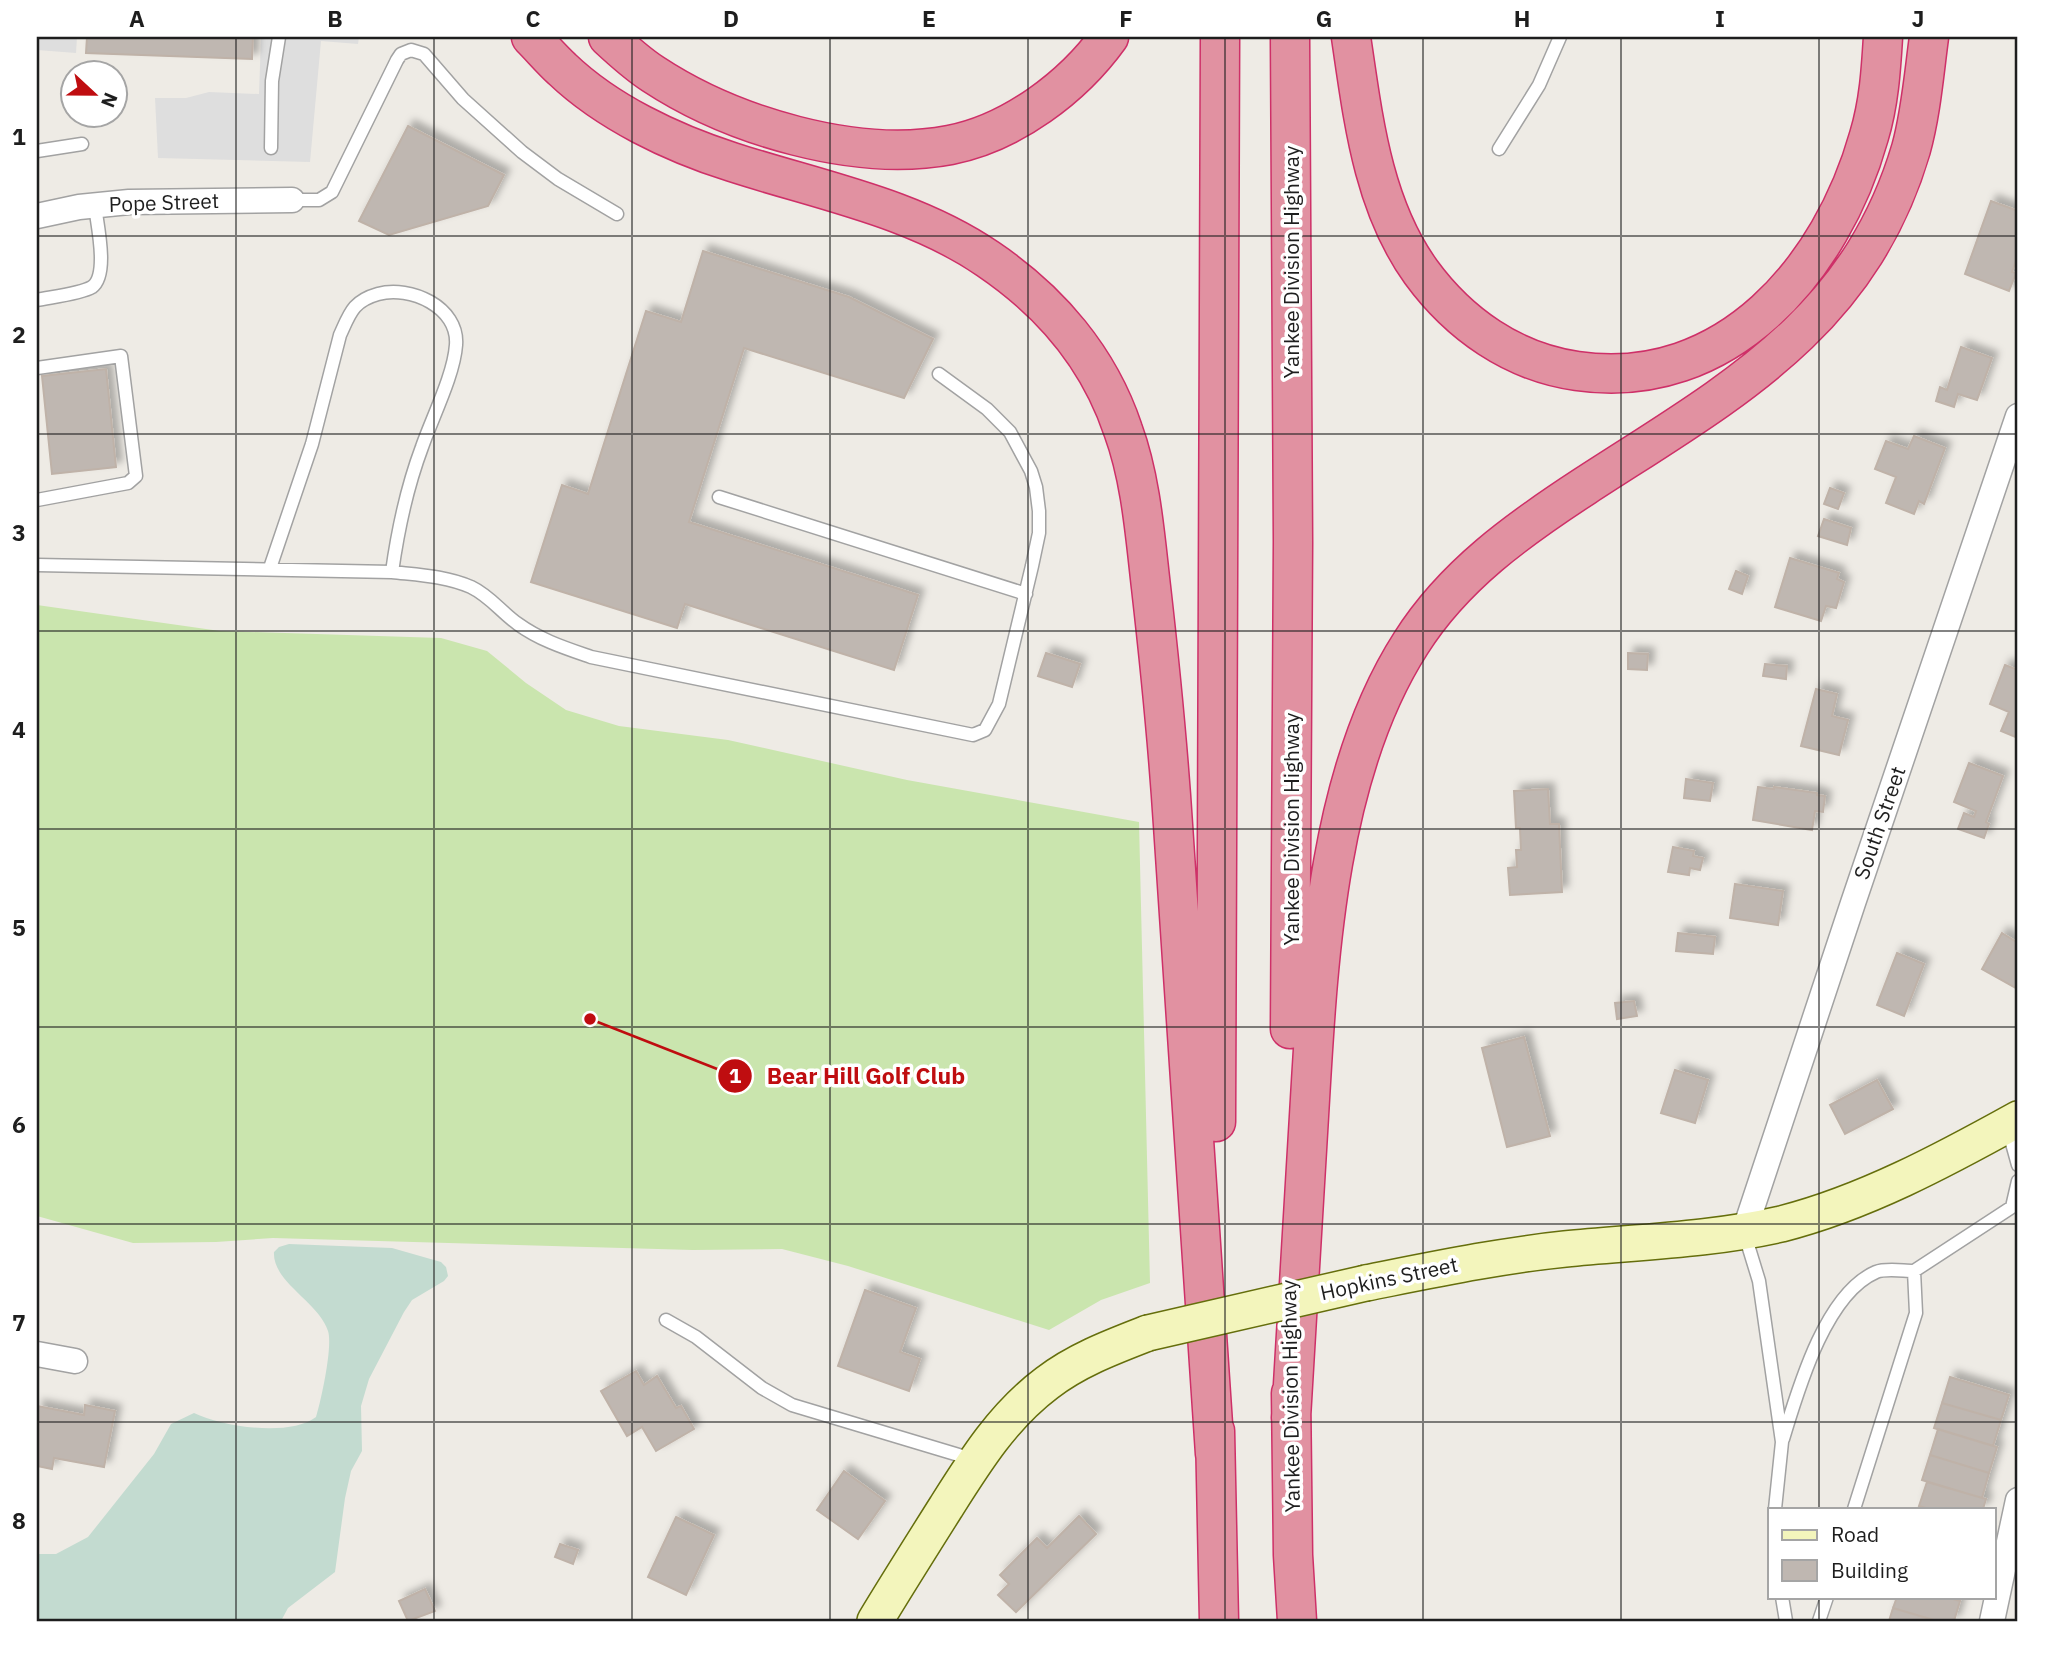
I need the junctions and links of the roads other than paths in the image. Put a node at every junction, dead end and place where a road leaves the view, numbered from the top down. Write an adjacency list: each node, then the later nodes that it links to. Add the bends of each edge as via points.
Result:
1 (279, 37): 12 (lane, via 272,81)
2 (531, 37): 39 (highway, via 594,95 657,132 727,161 866,201 988,258 1051,312 1104,384 1132,463 1165,705)
3 (608, 37): 4 (highway, via 667,83 759,125 845,147 904,150 952,145 1018,118 1066,84)
4 (1109, 37)
5 (1220, 37): 39 (highway)
6 (1290, 37): 37 (highway, Yankee Division Highway)
7 (1351, 37): 9 (highway, via 1370,156 1396,226 1420,271 1452,309 1501,346 1552,366 1610,374 1656,370 1709,351 1768,309 1805,268 1836,219 1861,161 1877,103)
8 (1560, 37): 13 (lane, via 1539,85)
9 (1883, 37)
10 (1929, 37): 37 (highway, via 1921,100 1902,176 1872,241 1824,309 1746,380 1543,513 1488,555 1422,625 1385,687 1347,804 1317,976)
11 (82, 144): 14 (lane)
12 (271, 148)
13 (1499, 149)
14 (37, 152)
15 (292, 200): 16 (street, Pope Street); 17 (lane, via 319,200 332,192 397,60 411,50 424,54 463,99 523,152)
16 (95, 205): 18 (street, Pope Street); 19 (lane, via 101,266 97,281 88,289)
17 (617, 214)
18 (37, 216)
19 (37, 300)
20 (37, 368): 24 (lane, via 121,356 136,476 128,483)
21 (939, 374): 28 (lane, via 1010,432 1031,471 1039,533)
22 (2018, 416): 32 (street, South Street)
23 (719, 497): 28 (lane)
24 (37, 500)
25 (37, 565): 26 (lane)
26 (270, 568): 27 (lane); 27 (lane, via 302,475 340,335 355,304 383,292 416,297 440,308 450,318 457,343 403,512)
27 (392, 572): 28 (lane, via 459,582 486,596 533,634 591,657 973,735 985,730 999,705)
28 (1026, 594)
29 (2012, 1122): 30 (lane); 32 (main road, Hopkins Street, via 1866,1194 1804,1217)
30 (2018, 1165)
31 (2018, 1181): 33 (lane, via 2012,1207)
32 (1744, 1232): 38 (lane, via 1759,1281); 40 (main road, Hopkins Street, bridge, via 1524,1254 1366,1283 1148,1333 1085,1359 1047,1383 1012,1414)
33 (1914, 1271): 38 (lane, via 1878,1271 1849,1290 1806,1366); 43 (lane, via 1916,1314)
34 (666, 1320): 40 (lane, via 792,1405)
35 (37, 1354): 36 (street)
36 (75, 1361)
37 (1291, 1418): 48 (highway, Yankee Division Highway)
38 (1782, 1442): 42 (lane)
39 (1215, 1454): 47 (highway)
40 (976, 1460): 46 (main road, Hopkins Street)
41 (2018, 1500): 51 (street)
42 (1774, 1508)
43 (1854, 1508)
44 (1782, 1598): 49 (lane)
45 (1827, 1598): 50 (lane)
46 (875, 1621)
47 (1219, 1621)
48 (1297, 1621)
49 (1786, 1621)
50 (1819, 1621)
51 (1992, 1621)

